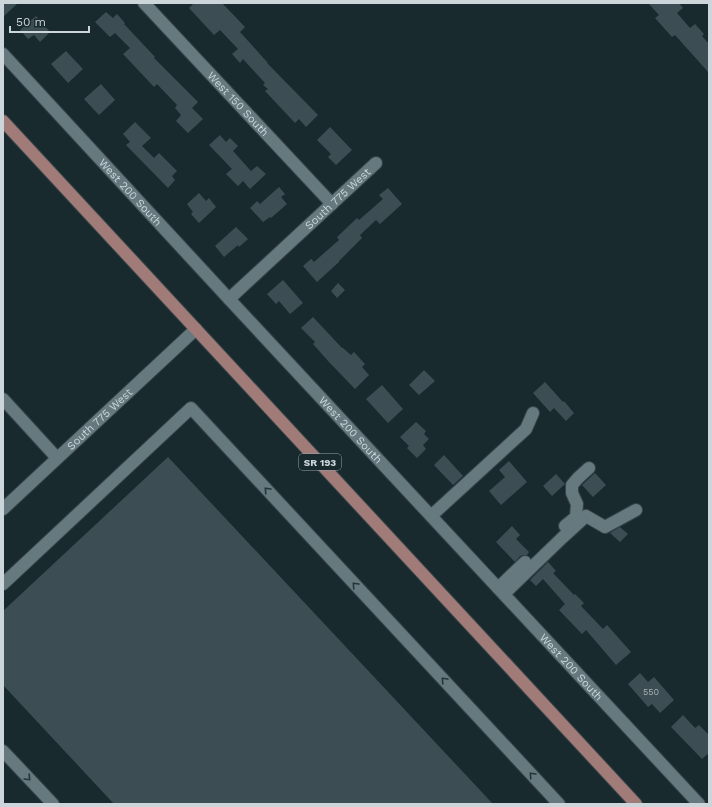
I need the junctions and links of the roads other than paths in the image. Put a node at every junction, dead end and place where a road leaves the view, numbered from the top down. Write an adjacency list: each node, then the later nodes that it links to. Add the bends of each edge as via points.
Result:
1 (144, 3): 5 (street, West 150 South)
2 (3, 54): 6 (street, West 200 South)
3 (3, 121): 7 (main road, SR 193)
4 (376, 163): 5 (street, South 775 West)
5 (332, 204): 6 (street, South 775 West)
6 (229, 299): 14 (street, West 200 South)
7 (196, 329): 10 (street, South 775 West); 20 (main road, SR 193)
8 (3, 399): 10 (street)
9 (533, 413): 14 (street, via 526,429)
10 (58, 458): 12 (street, South 775 West)
11 (589, 468): 16 (street, via 572,485 572,493 577,504 576,517)
12 (3, 508)
13 (636, 510): 16 (street, via 605,527 586,516)
14 (431, 516): 16 (street, West 200 South)
15 (3, 584): 19 (street, one-way to 15, via 191,408)
16 (501, 591): 21 (street, West 200 South)
17 (3, 751): 18 (street, one-way to 18)
18 (54, 804)
19 (559, 804)
20 (636, 804)
21 (699, 804)

